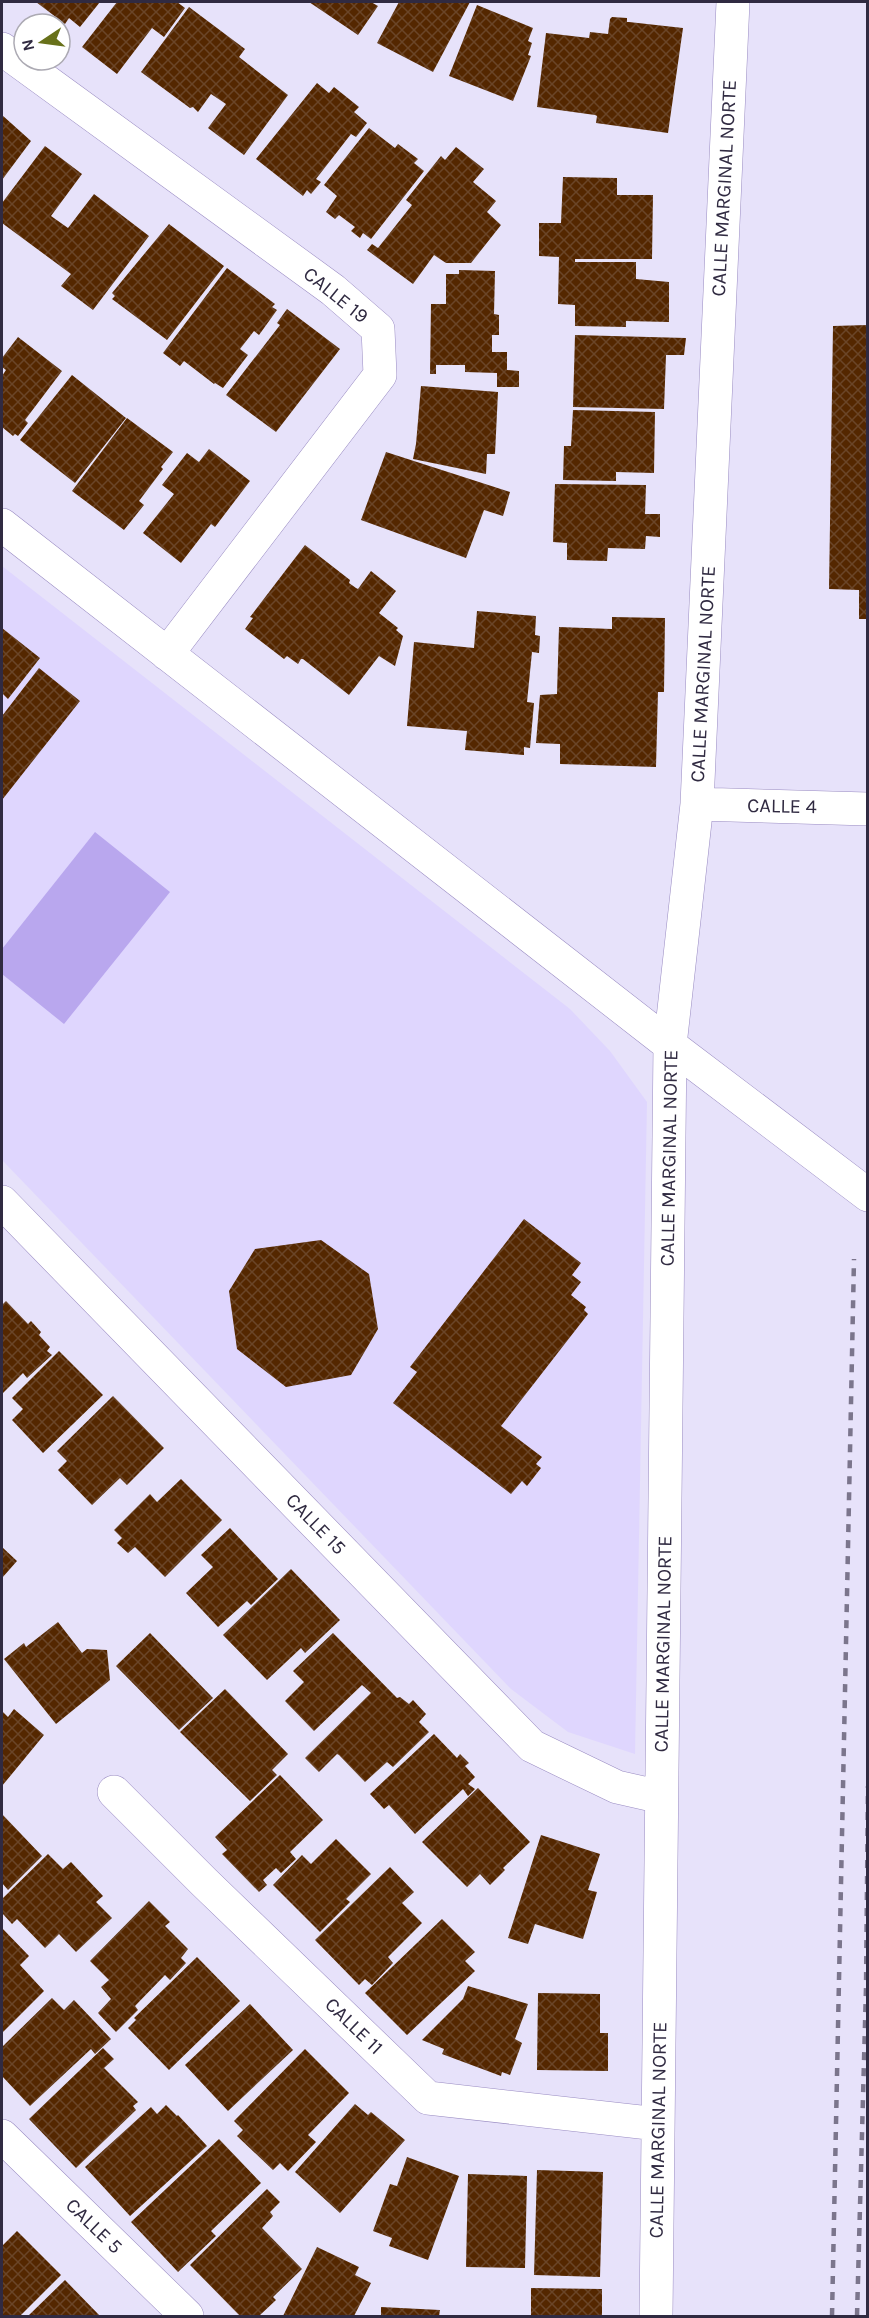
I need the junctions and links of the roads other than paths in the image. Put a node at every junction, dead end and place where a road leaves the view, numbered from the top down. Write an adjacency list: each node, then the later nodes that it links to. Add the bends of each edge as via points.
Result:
1 (733, 2): 5 (street, CALLE MARGINAL NORTE)
2 (2, 49): 4 (street, CALLE 19, via 333,290 378,329 380,375)
3 (2, 525): 4 (street)
4 (167, 654): 7 (street)
5 (697, 804): 6 (street, CALLE 4); 7 (street, CALLE MARGINAL NORTE)
6 (867, 808)
7 (670, 1045): 8 (street); 11 (street, CALLE MARGINAL NORTE)
8 (867, 1195)
9 (2, 1202): 11 (street, CALLE 15, via 532,1746 617,1787)
10 (114, 1792): 12 (street, CALLE 11, via 428,2098)
11 (662, 1797): 12 (street, CALLE MARGINAL NORTE)
12 (658, 2124): 15 (street, CALLE MARGINAL NORTE)
13 (2, 2136): 14 (street, CALLE 5)
14 (187, 2316)
15 (656, 2316)

